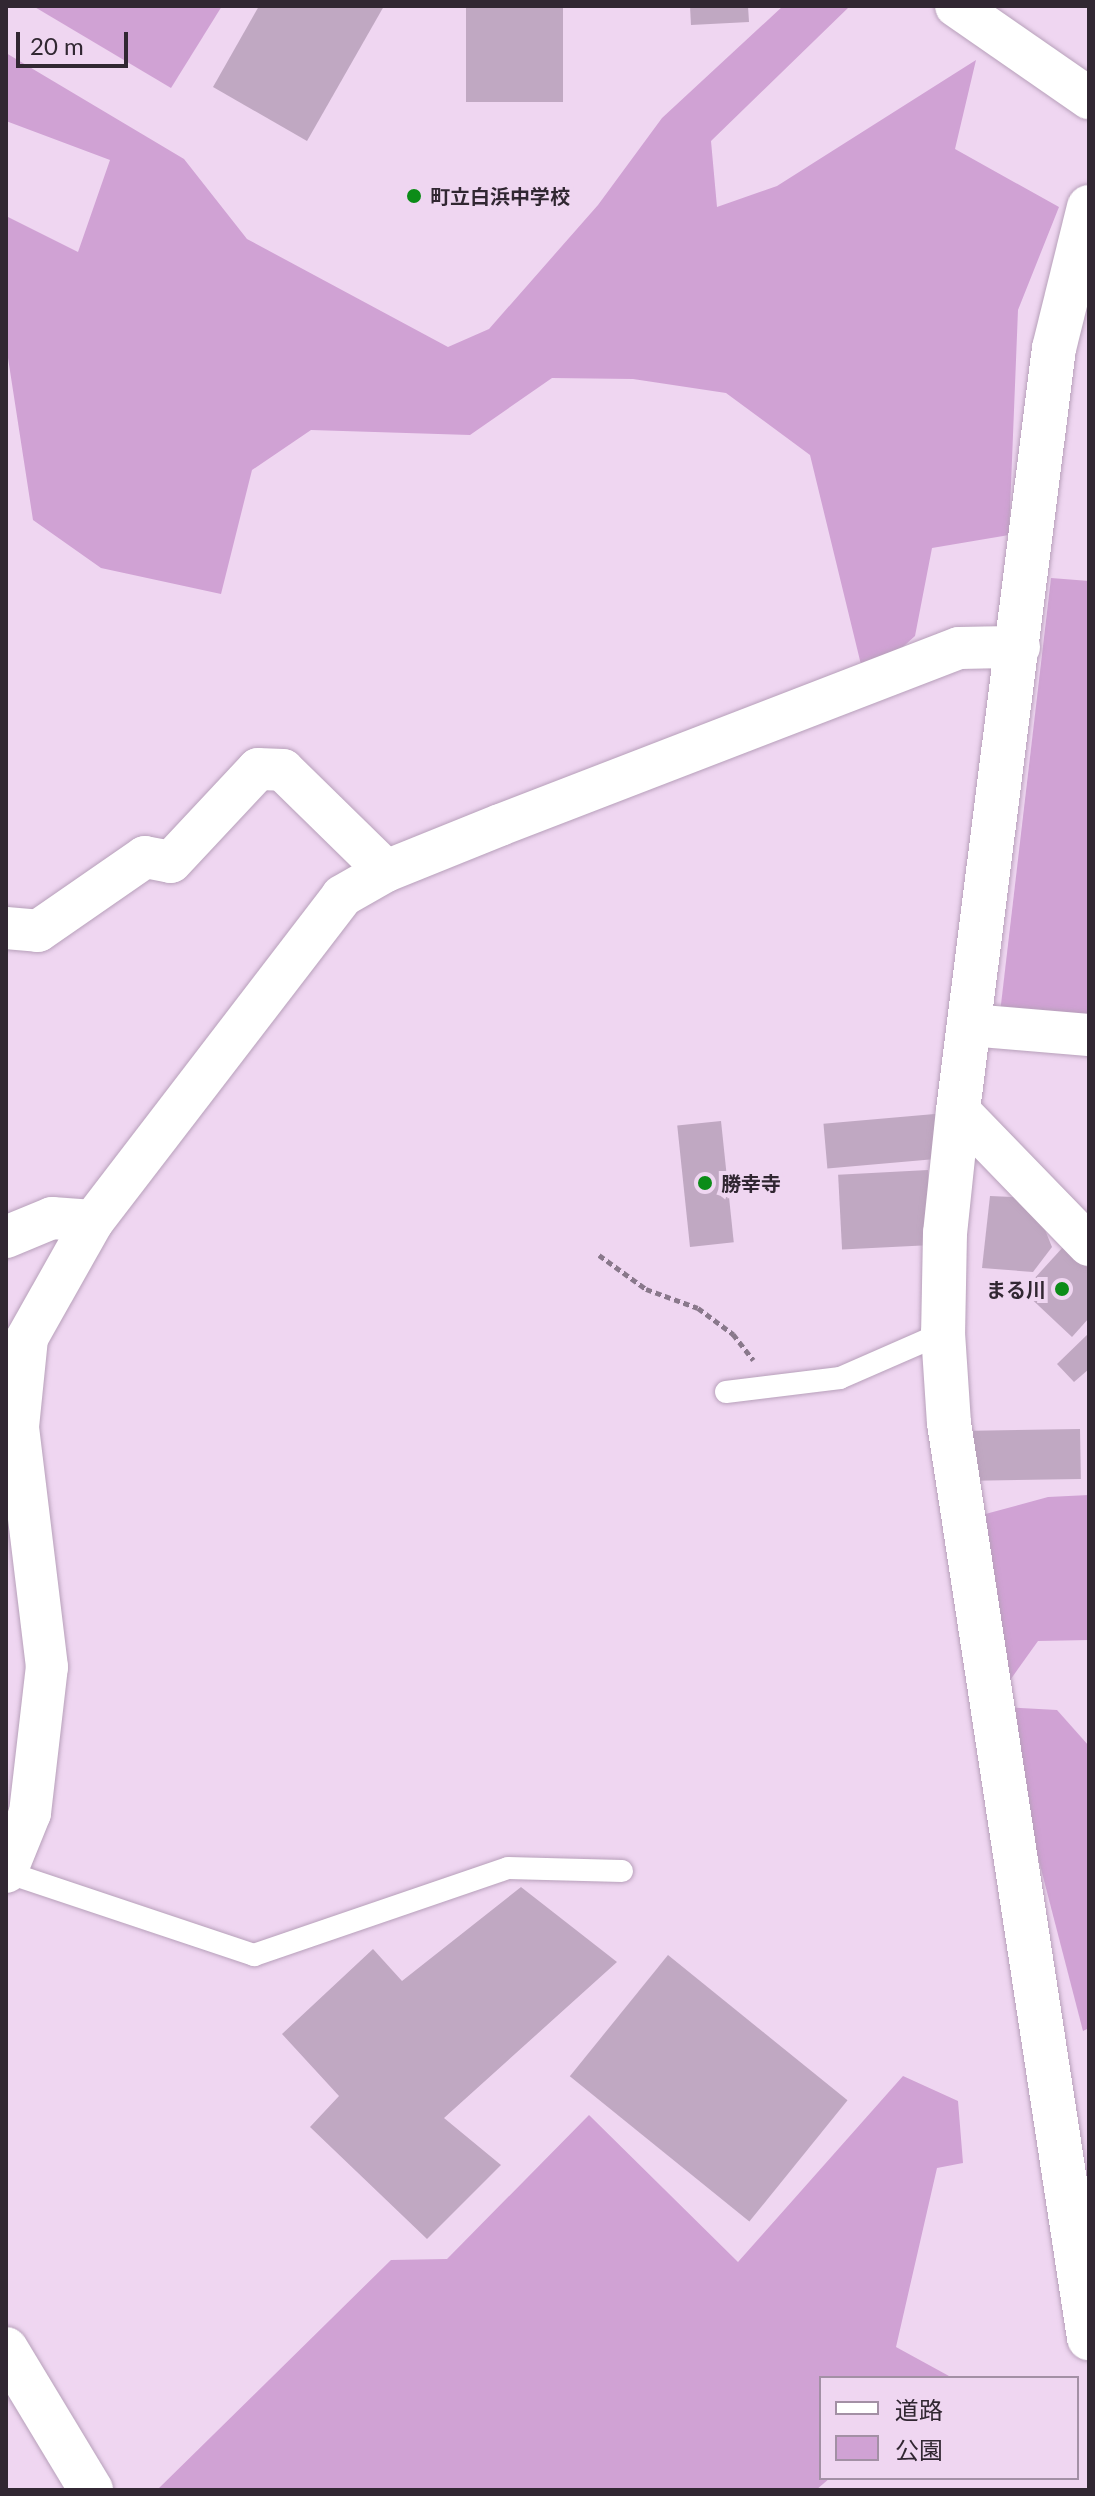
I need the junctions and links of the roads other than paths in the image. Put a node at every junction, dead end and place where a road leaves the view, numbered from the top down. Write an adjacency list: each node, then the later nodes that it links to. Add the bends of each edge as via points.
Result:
1 (956, 6): 2 (street)
2 (1089, 98)
3 (1089, 207): 4 (street, via 1054,348)
4 (1019, 647): 5 (street, via 959,648); 7 (street)
5 (386, 871): 6 (street, via 283,770 258,769 171,862 145,857 38,931); 10 (street, via 342,896)
6 (6, 928)
7 (970, 1025): 8 (street); 9 (street)
8 (1089, 1035)
9 (958, 1110): 12 (street); 13 (street, via 945,1233)
10 (93, 1221): 11 (street, via 52,1218); 16 (street, via 27,1338 18,1427 47,1667 30,1813)
11 (6, 1237)
12 (1089, 1245)
13 (943, 1333): 14 (lane, via 840,1378); 17 (street, via 949,1423)
14 (726, 1392)
15 (622, 1871): 16 (lane, via 508,1868 254,1955)
16 (6, 1872)
17 (1089, 2338)
18 (6, 2349): 19 (street)
19 (91, 2490)

